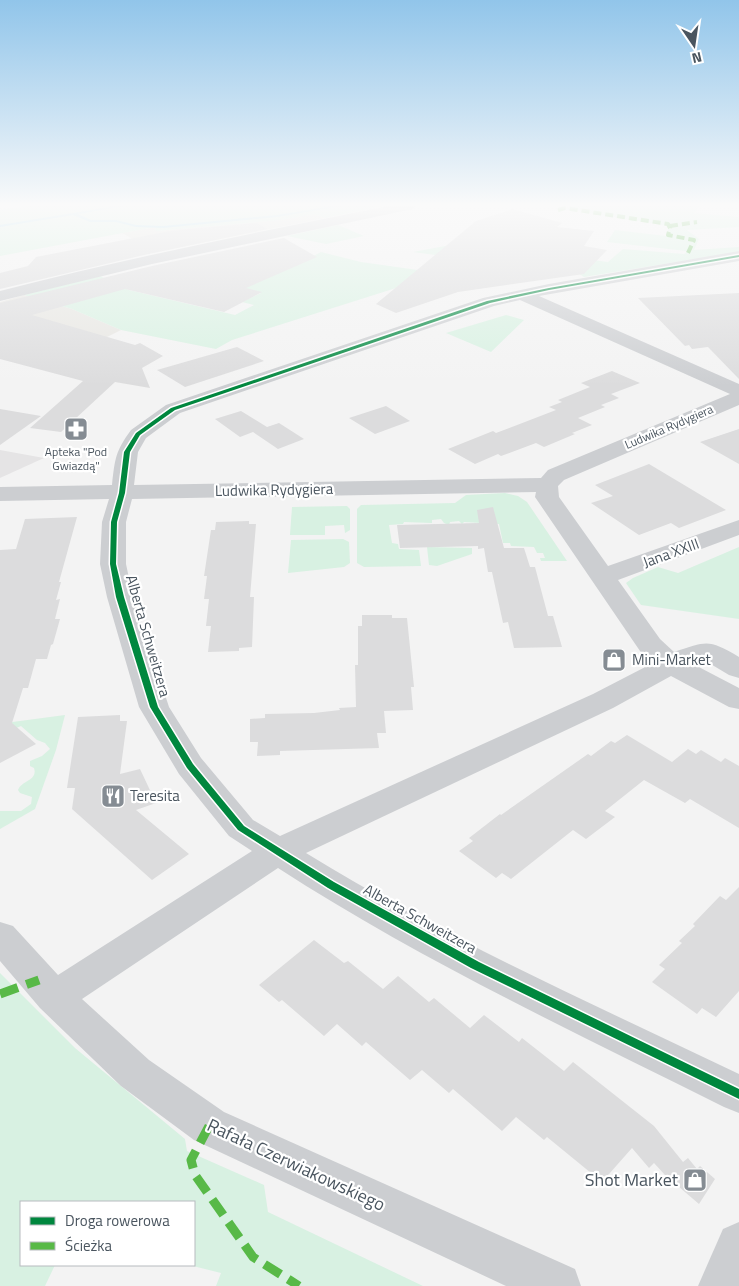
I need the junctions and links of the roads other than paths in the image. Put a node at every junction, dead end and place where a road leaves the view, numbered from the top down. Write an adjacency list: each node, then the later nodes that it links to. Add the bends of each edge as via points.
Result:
1 (120, 266): 4 (street)
2 (683, 266): 3 (street, Alberta Schweitzera)
3 (522, 295): 5 (street); 8 (street, Alberta Schweitzera, via 489,302 173,409 138,434 127,452)
4 (0, 296)
5 (739, 391)
6 (739, 398): 7 (street, Ludwika Rydygiera, via 566,470)
7 (547, 485): 8 (street, Ludwika Rydygiera); 11 (street, via 547,497)
8 (122, 493): 9 (street, Ludwika Rydygiera); 15 (street, Alberta Schweitzera, via 114,522 113,564 154,707 190,766 241,828)
9 (0, 494)
10 (739, 527): 11 (street, Jana XXIII)
11 (602, 577): 12 (street, via 650,644)
12 (671, 664): 13 (street, via 707,650); 14 (street); 15 (street, via 603,701)
13 (739, 669)
14 (739, 700)
15 (277, 852): 17 (street); 18 (street, Alberta Schweitzera, via 476,965)
16 (0, 936): 17 (street, Rafała Czerwiakowskiego)
17 (54, 997): 20 (street, Rafała Czerwiakowskiego, via 135,1073 209,1126)
18 (739, 1094)
19 (739, 1245): 21 (street)
20 (558, 1286)
21 (721, 1286)

